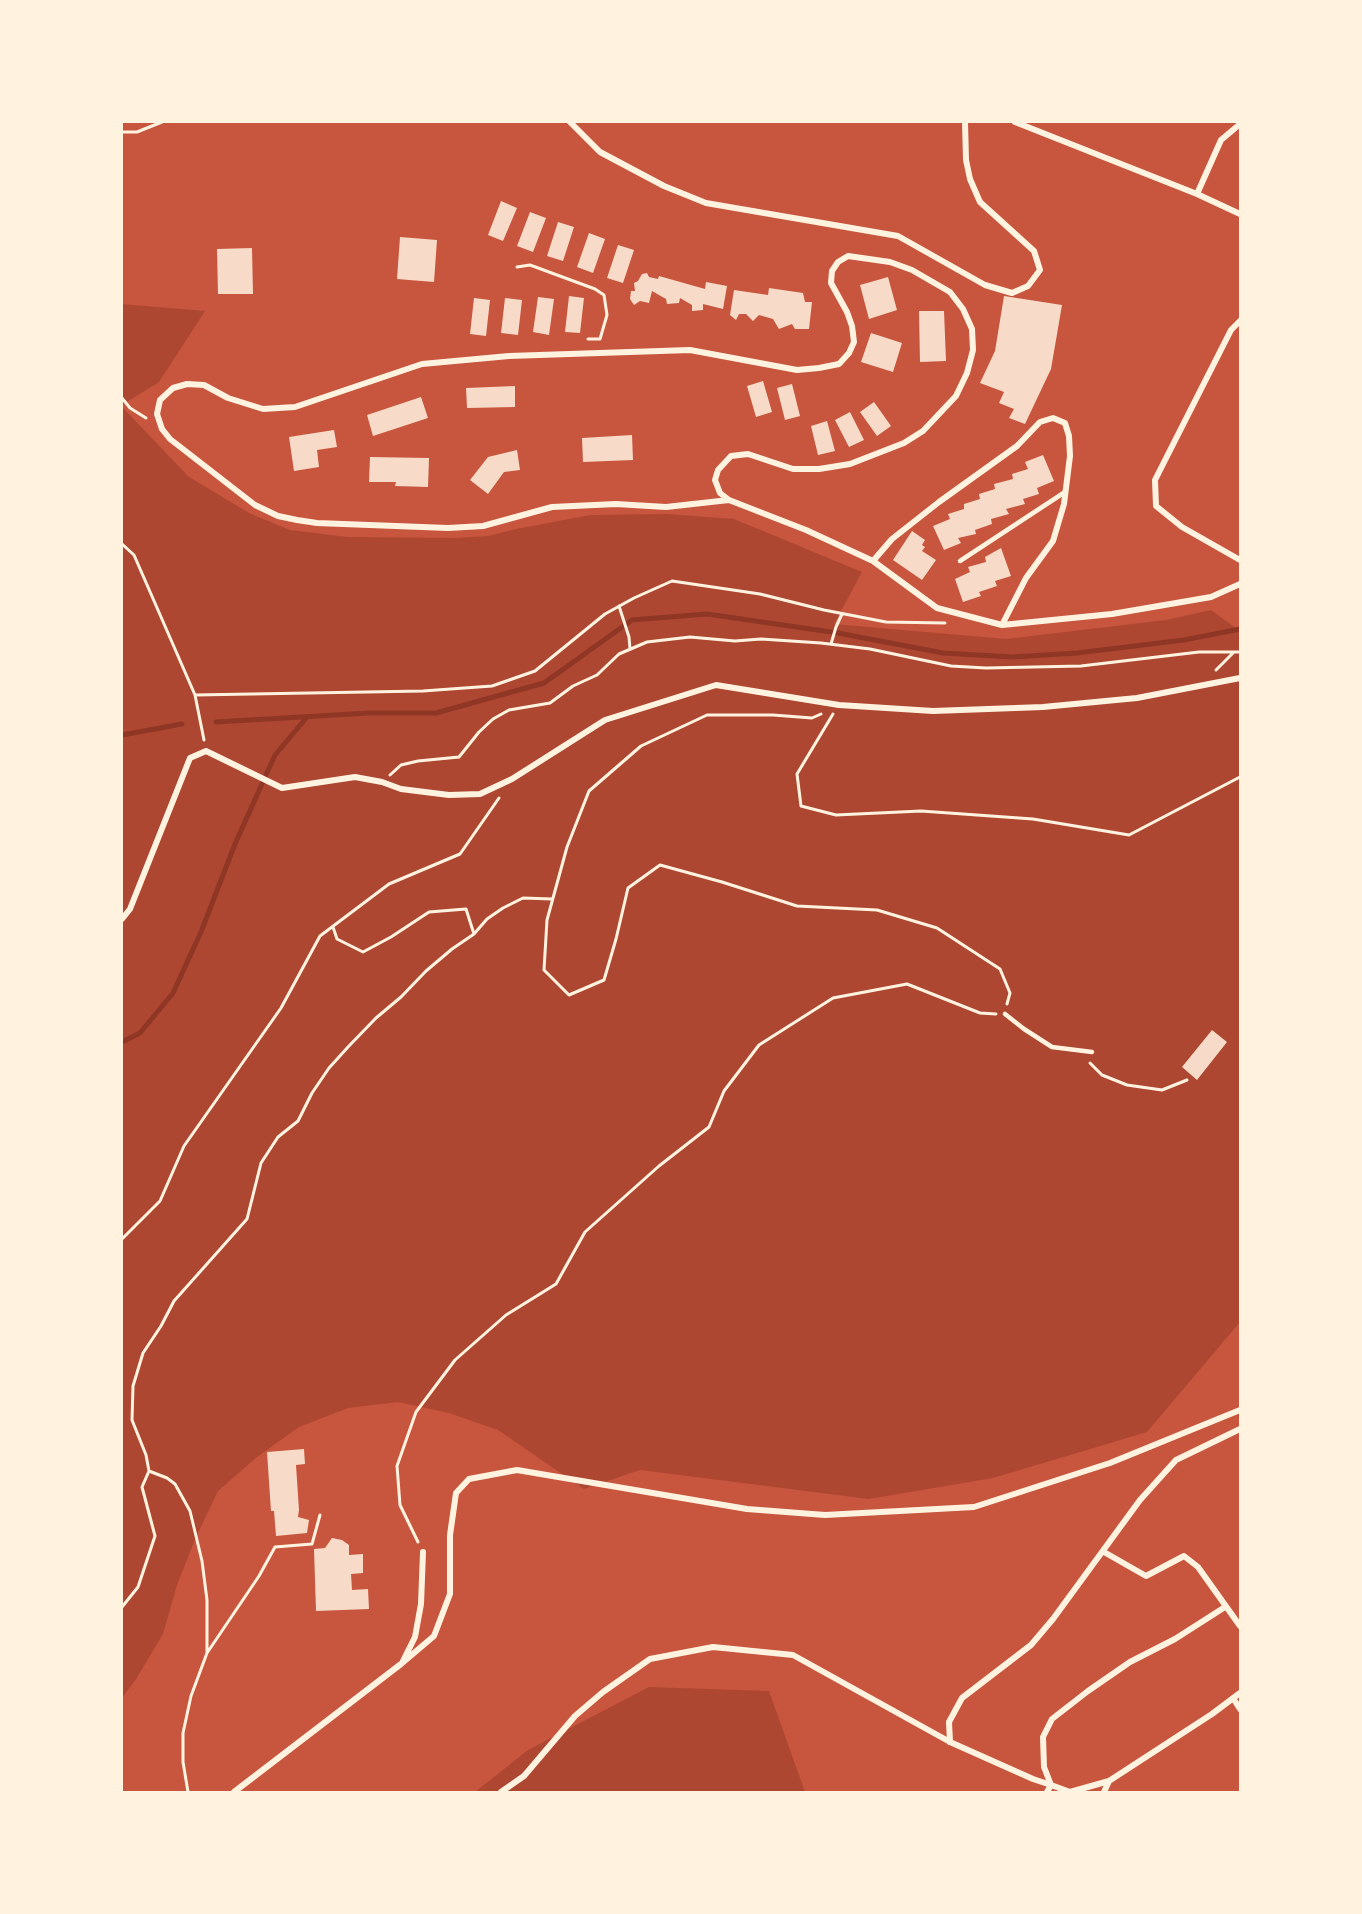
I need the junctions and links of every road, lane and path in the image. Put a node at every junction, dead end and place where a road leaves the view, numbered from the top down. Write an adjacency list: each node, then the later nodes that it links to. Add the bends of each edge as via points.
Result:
1 (162, 122): 6 (path, via 137,132)
2 (570, 122): 3 (street, via 600,152 664,186 706,202 898,236 985,285 1012,293 1028,286 1040,270 1034,251 980,202 966,160)
3 (965, 122)
4 (1015, 122): 7 (street)
5 (1240, 124): 7 (street, via 1221,140)
6 (122, 132)
7 (1197, 194): 8 (street)
8 (1240, 214)
9 (517, 267): 11 (path, via 531,264 604,295 607,315 600,339)
10 (1240, 321): 17 (street, via 1231,330 1155,480 1156,506 1182,527)
11 (588, 339)
12 (122, 398): 13 (path, via 130,408)
13 (162, 429): 15 (street, via 170,440 255,505 278,516 317,523 448,528 483,526 552,507 666,507); 15 (street, via 157,414 160,400 173,388 188,384 204,385 263,409 295,407 422,364 509,356 690,350 797,370 839,364 854,342 847,312 831,277 838,262 848,256 890,262 950,292 972,329 973,350 957,396 923,431 904,443 850,464 819,469 792,469 748,454 731,456 718,470 715,480 720,493)
14 (1066, 491): 18 (street, via 1069,436 1065,423 1053,418 1040,422 1017,446 892,538); 19 (lane); 24 (street, via 1053,541 1026,579)
15 (729, 500): 18 (street)
16 (122, 544): 31 (path, via 134,555)
17 (1240, 560)
18 (873, 561): 24 (street, via 937,608)
19 (960, 561)
20 (1240, 584): 24 (street, via 1211,597 1112,614)
21 (619, 606): 22 (path, via 672,581 760,594); 26 (path); 31 (path, via 535,671 492,686)
22 (843, 614): 23 (path, via 886,622); 25 (path)
23 (955, 624)
24 (1002, 625)
25 (831, 644): 26 (path, via 690,637 647,642); 27 (path, via 951,666 986,668 1081,666 1199,652)
26 (630, 649): 35 (path, via 597,675 550,703 509,710 493,719 459,757 401,765)
27 (1234, 652): 28 (path); 30 (path)
28 (1240, 652)
29 (1240, 678): 30 (street)
30 (1206, 685): 32 (street, via 1137,698 1043,707 933,711)
31 (195, 695): 33 (path)
32 (839, 705): 34 (path, via 797,774 801,806 836,815 921,811 1033,819 1129,835); 35 (street, via 716,685 605,720 512,779 480,794 449,795 401,789); 37 (path, via 812,718 707,715 641,746 589,791 567,847)
33 (206, 751): 35 (street, via 282,788 355,777); 38 (street, via 190,758 135,898)
34 (1240, 777)
35 (382, 782)
36 (500, 798): 39 (path, via 460,854 389,884)
37 (553, 899): 40 (path, via 523,898 503,908); 41 (path, via 547,920 544,970 569,995 604,980 628,888 660,866 796,906 877,910 937,928 1000,969 1010,993)
38 (122, 919)
39 (333, 927): 40 (path, via 338,939 363,952 429,912 466,909); 45 (path, via 320,936 281,1008 184,1146 160,1201)
40 (474, 934): 48 (path, via 426,971 329,1068 298,1120 278,1137 261,1163 247,1219 174,1300 142,1353 133,1386 132,1419)
41 (1005, 1014): 42 (lane, via 1052,1047); 50 (path, via 980,1013 907,984 833,998 759,1045 724,1091 708,1127 585,1232 556,1284 506,1315 455,1360 416,1412 398,1466 400,1505)
42 (1092, 1052)
43 (1088, 1062): 44 (path, via 1102,1075 1127,1085 1162,1090)
44 (1187, 1080)
45 (122, 1239)
46 (1240, 1410): 56 (street, via 1110,1462 974,1507 825,1515 747,1509 518,1470 469,1479 456,1493 450,1535 450,1594 434,1636)
47 (1240, 1429): 51 (street, via 1176,1460 1140,1500)
48 (149, 1471): 52 (path, via 142,1486 155,1536 138,1587); 55 (path, via 175,1484 190,1511 207,1600)
49 (320, 1515): 55 (path, via 312,1544 275,1547)
50 (423, 1552): 56 (street, via 415,1637)
51 (1104, 1552): 53 (street, via 1146,1576 1184,1556 1198,1568); 60 (street, via 1031,1645 962,1698 949,1722)
52 (122, 1607)
53 (1225, 1607): 54 (street); 62 (street, via 1130,1662 1052,1719 1043,1737 1044,1767)
54 (1240, 1626)
55 (207, 1653): 63 (path, via 183,1733)
56 (401, 1664): 64 (street)
57 (1240, 1693): 58 (street)
58 (1233, 1698): 59 (street); 61 (street)
59 (1240, 1709)
60 (950, 1742): 62 (street); 65 (street, via 793,1654 713,1647 650,1659 575,1716 524,1776)
61 (1109, 1781): 62 (street, via 1070,1792); 67 (street)
62 (1052, 1785): 66 (street)
63 (188, 1792)
64 (234, 1792)
65 (501, 1792)
66 (1047, 1792)
67 (1104, 1792)

